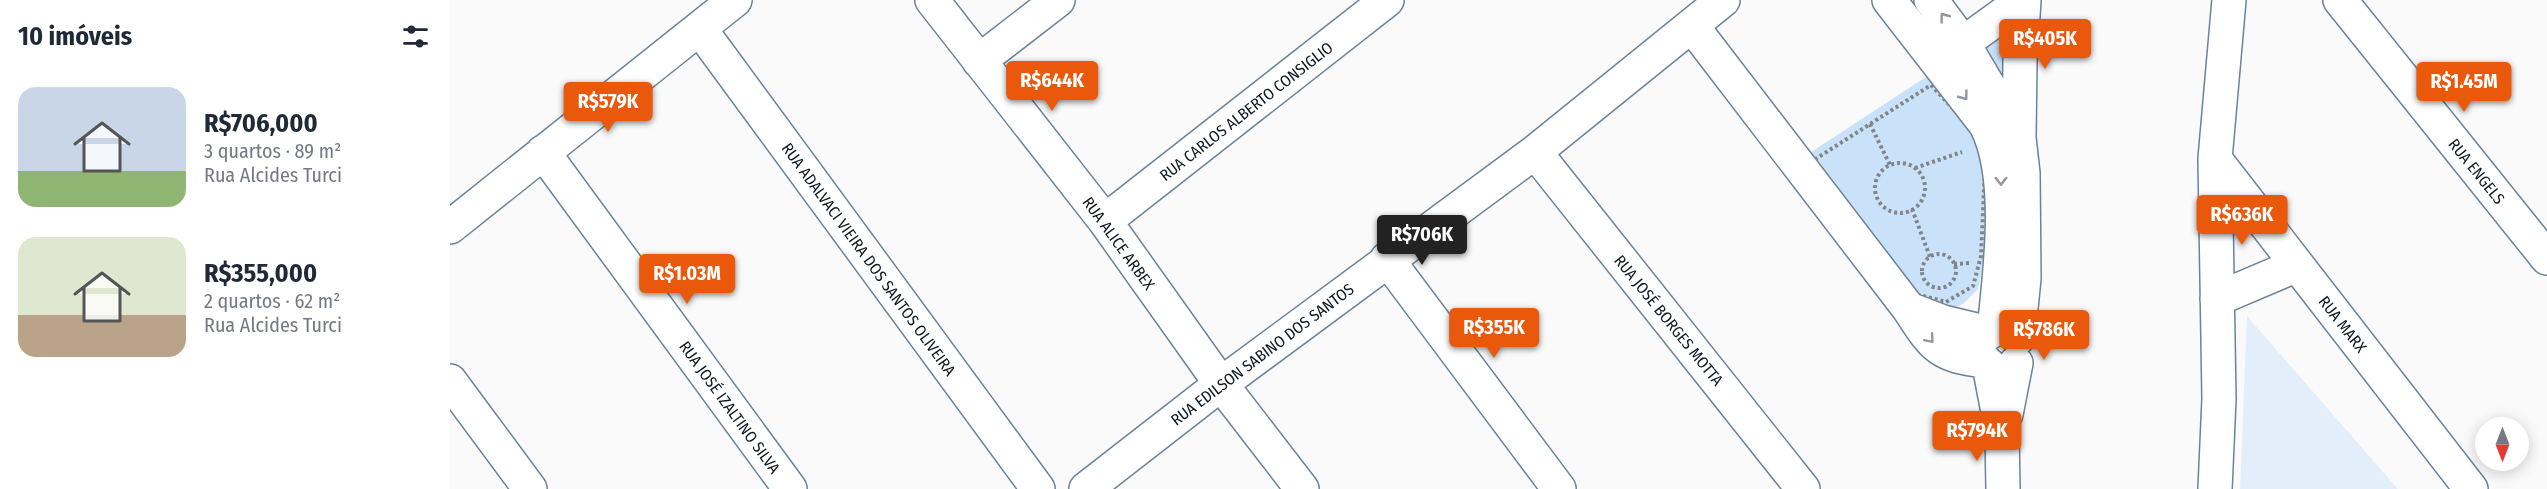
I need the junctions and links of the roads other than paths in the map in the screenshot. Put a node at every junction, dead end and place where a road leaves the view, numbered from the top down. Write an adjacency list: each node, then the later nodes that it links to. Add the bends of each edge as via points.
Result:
1 (735, 0): 12 (street)
2 (932, 0): 14 (street, RUA ALICE ARBEX)
3 (1058, 0): 14 (street)
4 (1387, 0): 19 (street, RUA CARLOS ALBERTO CONSIGLIO)
5 (1723, 0): 11 (street, RUA EDILSON SABINO DOS SANTOS)
6 (1889, 0): 13 (street)
7 (1931, 0): 13 (street, one-way to 7)
8 (2024, 0): 13 (street); 15 (street)
9 (2229, 0): 18 (street)
10 (2340, 0): 21 (street, RUA ENGELS)
11 (1692, 26): 17 (street, RUA EDILSON SABINO DOS SANTOS); 26 (street, via 1909,309)
12 (700, 29): 16 (street); 31 (street, RUA ADALVACI VIEIRA DOS SANTOS OLIVEIRA)
13 (1951, 52): 15 (street); 24 (street, one-way to 24, via 1993,139 2001,172)
14 (979, 61): 19 (street, RUA ALICE ARBEX)
15 (2019, 138): 24 (street, via 2023,173)
16 (543, 152): 20 (street); 30 (street, RUA JOSÉ IZALTINO SILVA)
17 (1534, 152): 22 (street, RUA EDILSON SABINO DOS SANTOS); 35 (street, RUA JOSÉ BORGES MOTTA)
18 (2215, 159): 23 (street, RUA MARX); 25 (street)
19 (1105, 221): 28 (street, RUA ALICE ARBEX)
20 (450, 227)
21 (2547, 257)
22 (1387, 259): 28 (street, RUA EDILSON SABINO DOS SANTOS); 34 (street)
23 (2297, 265): 25 (street); 38 (street, RUA MARX)
24 (2012, 274): 26 (street)
25 (2217, 299): 37 (street, via 2219,399)
26 (1999, 348): 36 (street)
27 (450, 381): 29 (street)
28 (1221, 384): 32 (street, RUA EDILSON SABINO DOS SANTOS); 33 (street, RUA ALICE ARBEX)
29 (530, 489)
30 (790, 489)
31 (1038, 489)
32 (1086, 489)
33 (1302, 489)
34 (1559, 489)
35 (1803, 489)
36 (2003, 489)
37 (2215, 489)
38 (2471, 489)

